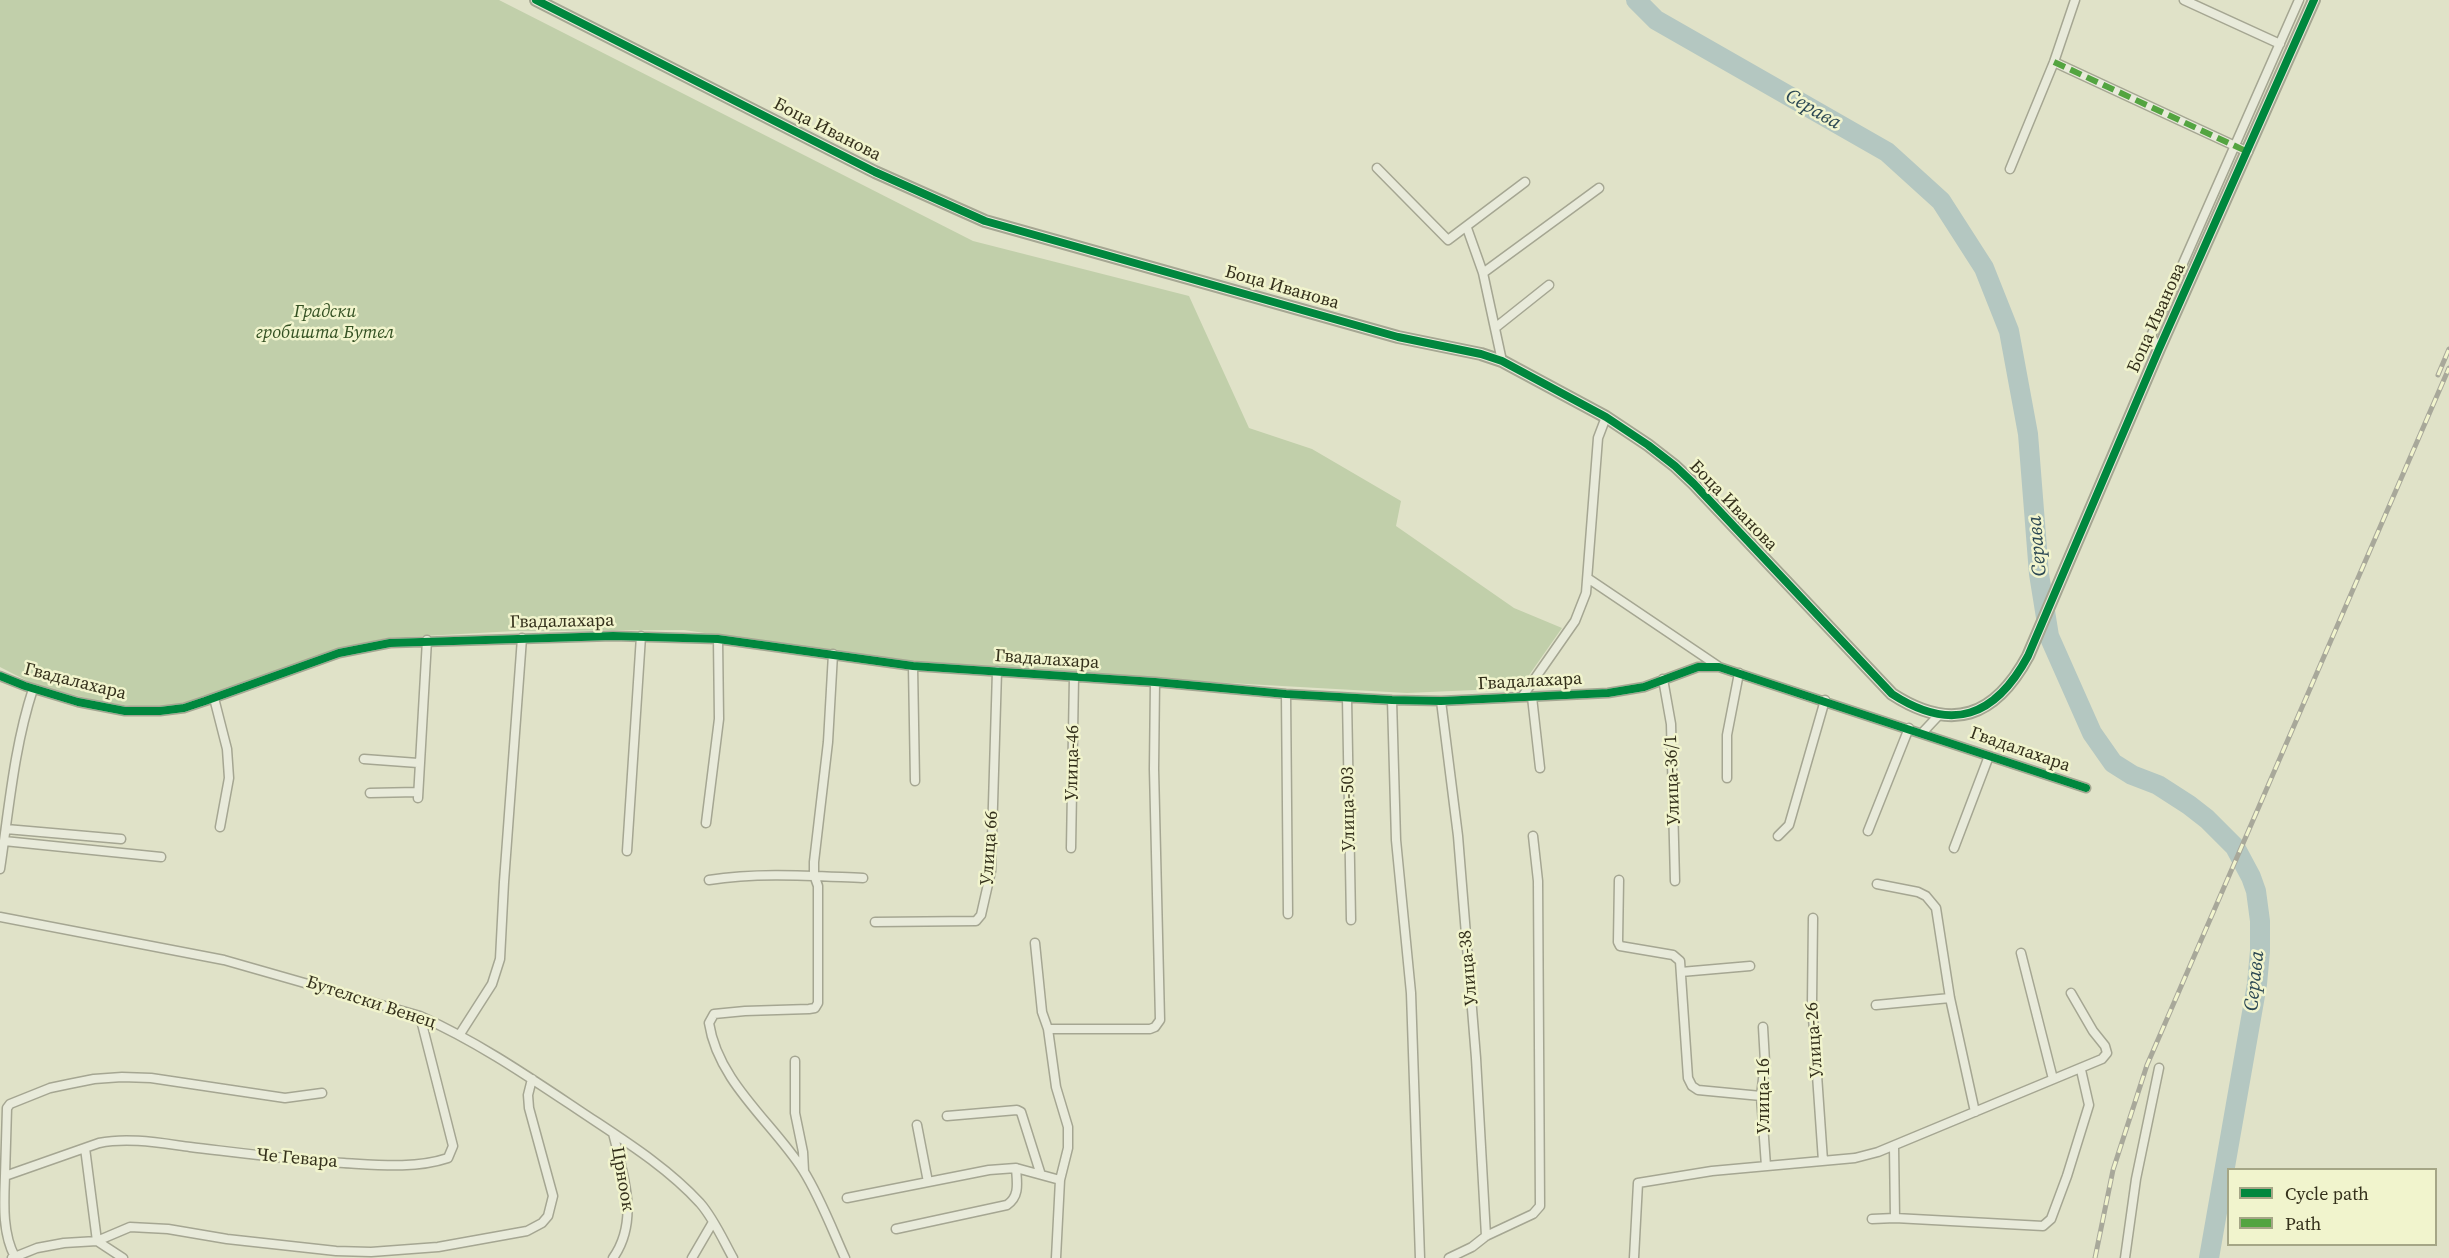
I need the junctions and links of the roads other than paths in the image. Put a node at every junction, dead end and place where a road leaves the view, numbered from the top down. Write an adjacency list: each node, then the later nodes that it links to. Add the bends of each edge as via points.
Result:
1 (536, 0): 20 (street, Боца Иванова, via 875,172 985,221 1398,337)
2 (2075, 0): 8 (street)
3 (2184, 0): 6 (street)
4 (2299, 0): 7 (street)
5 (2314, 0): 10 (street, Боца Иванова)
6 (2202, 4): 7 (street)
7 (2280, 44): 9 (street)
8 (2054, 62): 9 (street); 12 (street)
9 (2235, 145): 10 (street); 19 (street, via 2151,336)
10 (2248, 152): 19 (street, Боца Иванова)
11 (1377, 168): 15 (street, via 1448,240)
12 (2010, 169)
13 (1524, 182): 15 (street)
14 (1599, 188): 16 (street)
15 (1467, 228): 16 (street)
16 (1483, 273): 18 (street)
17 (1549, 285): 18 (street)
18 (1495, 328): 20 (street)
19 (2159, 349): 45 (street, Боца Иванова, via 2015,679 1992,703 1955,716)
20 (1502, 361): 21 (street, Боца Иванова)
21 (1606, 417): 22 (street, via 1598,438); 45 (street, Боца Иванова, via 1695,484 1887,690 1914,708)
22 (1589, 579): 29 (street); 38 (street, via 1575,621)
23 (641, 636): 24 (street, Гвадалахара); 25 (street, Гвадалахара); 66 (street)
24 (522, 638): 26 (street, Гвадалахара); 90 (street, via 500,959 492,984)
25 (718, 639): 27 (street, Гвадалахара); 56 (street, via 719,719)
26 (427, 640): 40 (street, Гвадалахара, via 339,653); 50 (street)
27 (833, 654): 28 (street, Гвадалахара); 69 (street)
28 (913, 666): 30 (street, Гвадалахара); 53 (street)
29 (1719, 667): 31 (street, Гвадалахара); 34 (street, Гвадалахара, via 1698,667)
30 (997, 671): 33 (street, Гвадалахара); 79 (street, Улица 66, via 991,871 981,915 976,921)
31 (1739, 673): 43 (street, Гвадалахара); 52 (street, via 1727,735)
32 (0, 676): 36 (street, Гвадалахара)
33 (1074, 677): 35 (street, Гвадалахара); 64 (street, Улица-46)
34 (1663, 679): 39 (street, Гвадалахара, via 1644,687 1608,693); 73 (street, Улица-36/1, via 1671,724)
35 (1155, 682): 37 (street, Гвадалахара); 89 (street, via 1160,1020 1150,1029)
36 (33, 689): 40 (street, Гвадалахара, via 126,711 171,710); 58 (street, Гвадалахара)
37 (1286, 694): 41 (street, Гвадалахара); 75 (street)
38 (1521, 697): 39 (street, Гвадалахара); 44 (street, Гвадалахара)
39 (1532, 697): 51 (street)
40 (214, 698): 57 (street, via 227,749 229,778)
41 (1347, 698): 42 (street, Гвадалахара); 78 (street, Улица-503)
42 (1392, 700): 44 (street, Гвадалахара); 128 (street, via 1396,840 1411,993)
43 (1825, 700): 46 (street, Гвадалахара); 61 (street, via 1790,825)
44 (1441, 701): 118 (street, Улица-38, via 1458,836)
45 (1939, 715): 47 (street)
46 (1909, 728): 47 (street, Гвадалахара); 59 (street)
47 (1923, 732): 48 (street, Гвадалахара)
48 (1989, 756): 54 (street, Гвадалахара); 65 (street)
49 (364, 759): 50 (street)
50 (418, 763): 55 (street, via 417,795)
51 (1540, 768)
52 (1727, 778)
53 (915, 781)
54 (2086, 788)
55 (370, 793)
56 (706, 824)
57 (220, 827)
58 (6, 829): 62 (street); 63 (street, Гвадалахара)
59 (1868, 831)
60 (1533, 836): 118 (street, via 1538,881 1540,1206 1527,1218)
61 (1778, 837)
62 (121, 839)
63 (4, 841): 67 (street); 68 (street, Гвадалахара)
64 (1071, 848)
65 (1954, 848)
66 (627, 851)
67 (161, 857)
68 (0, 868)
69 (814, 875): 70 (street); 71 (street); 107 (street, via 818,886 820,990 816,1008 714,1014 709,1023 730,1075)
70 (863, 878)
71 (709, 880)
72 (1619, 880): 83 (street, via 1620,946 1677,957)
73 (1675, 881)
74 (1877, 884): 85 (street, via 1918,892 1936,908)
75 (1288, 914)
76 (0, 917): 87 (street, Бутелски Венец, via 224,960)
77 (1814, 918): 104 (street, Улица-26, via 1812,1003)
78 (1351, 920)
79 (874, 922)
80 (1035, 944): 89 (street, via 1039,994)
81 (2021, 953): 95 (street)
82 (1750, 966): 83 (street)
83 (1681, 972): 97 (street, via 1689,1083 1698,1090)
84 (2072, 993): 93 (street, via 2107,1053)
85 (1950, 998): 86 (street); 98 (street)
86 (1876, 1005)
87 (420, 1016): 90 (street, Бутелски Венец); 103 (street, Че Гевара, via 453,1146 448,1158 431,1163 379,1166 150,1142 108,1141)
88 (1764, 1027): 97 (street, Улица-16)
89 (1048, 1029): 110 (street, via 1056,1087 1068,1128 1068,1148)
90 (460, 1034): 94 (street, Бутелски Венец)
91 (795, 1061): 107 (street, via 795,1113)
92 (2159, 1068): 131 (street, via 2136,1179)
93 (2081, 1070): 95 (street); 113 (street, via 2089,1105 2059,1198 2051,1219 2043,1226)
94 (532, 1079): 101 (street, Бутелски Венец); 116 (street, via 529,1108 553,1196 548,1216 526,1231 438,1247 371,1252 150,1227)
95 (2054, 1079): 98 (street)
96 (322, 1094): 109 (street, via 285,1098 122,1077 94,1078 50,1088 7,1108)
97 (1761, 1096): 105 (street, Улица-16)
98 (1975, 1112): 102 (street)
99 (946, 1116): 108 (street, via 1021,1112)
100 (917, 1125): 111 (street)
101 (613, 1133): 115 (street, Бутелски Венец, via 668,1173 701,1204); 123 (street, Црноок, via 629,1220)
102 (1894, 1146): 104 (street, via 1855,1158); 113 (street)
103 (85, 1148): 109 (street, Че Гевара); 119 (street)
104 (1823, 1161): 105 (street)
105 (1766, 1166): 130 (street, via 1638,1183)
106 (1017, 1168): 108 (street); 111 (street); 117 (street, via 1017,1192 1007,1205)
107 (804, 1171): 126 (street)
108 (1040, 1173): 110 (street)
109 (5, 1176): 121 (street, via 6,1226)
110 (1060, 1180): 127 (street)
111 (928, 1182): 112 (street)
112 (847, 1198)
113 (1895, 1218): 114 (street)
114 (1872, 1219)
115 (713, 1222): 124 (street); 125 (street, Бутелски Венец)
116 (119, 1229): 119 (street); 120 (street)
117 (896, 1229)
118 (1486, 1236): 129 (street)
119 (97, 1241): 120 (street); 121 (street, via 37,1248)
120 (112, 1251): 122 (street)
121 (13, 1257)
122 (123, 1258)
123 (613, 1258)
124 (692, 1258)
125 (733, 1258)
126 (845, 1258)
127 (1056, 1258)
128 (1419, 1258)
129 (1449, 1258)
130 (1634, 1258)
131 (2125, 1258)

